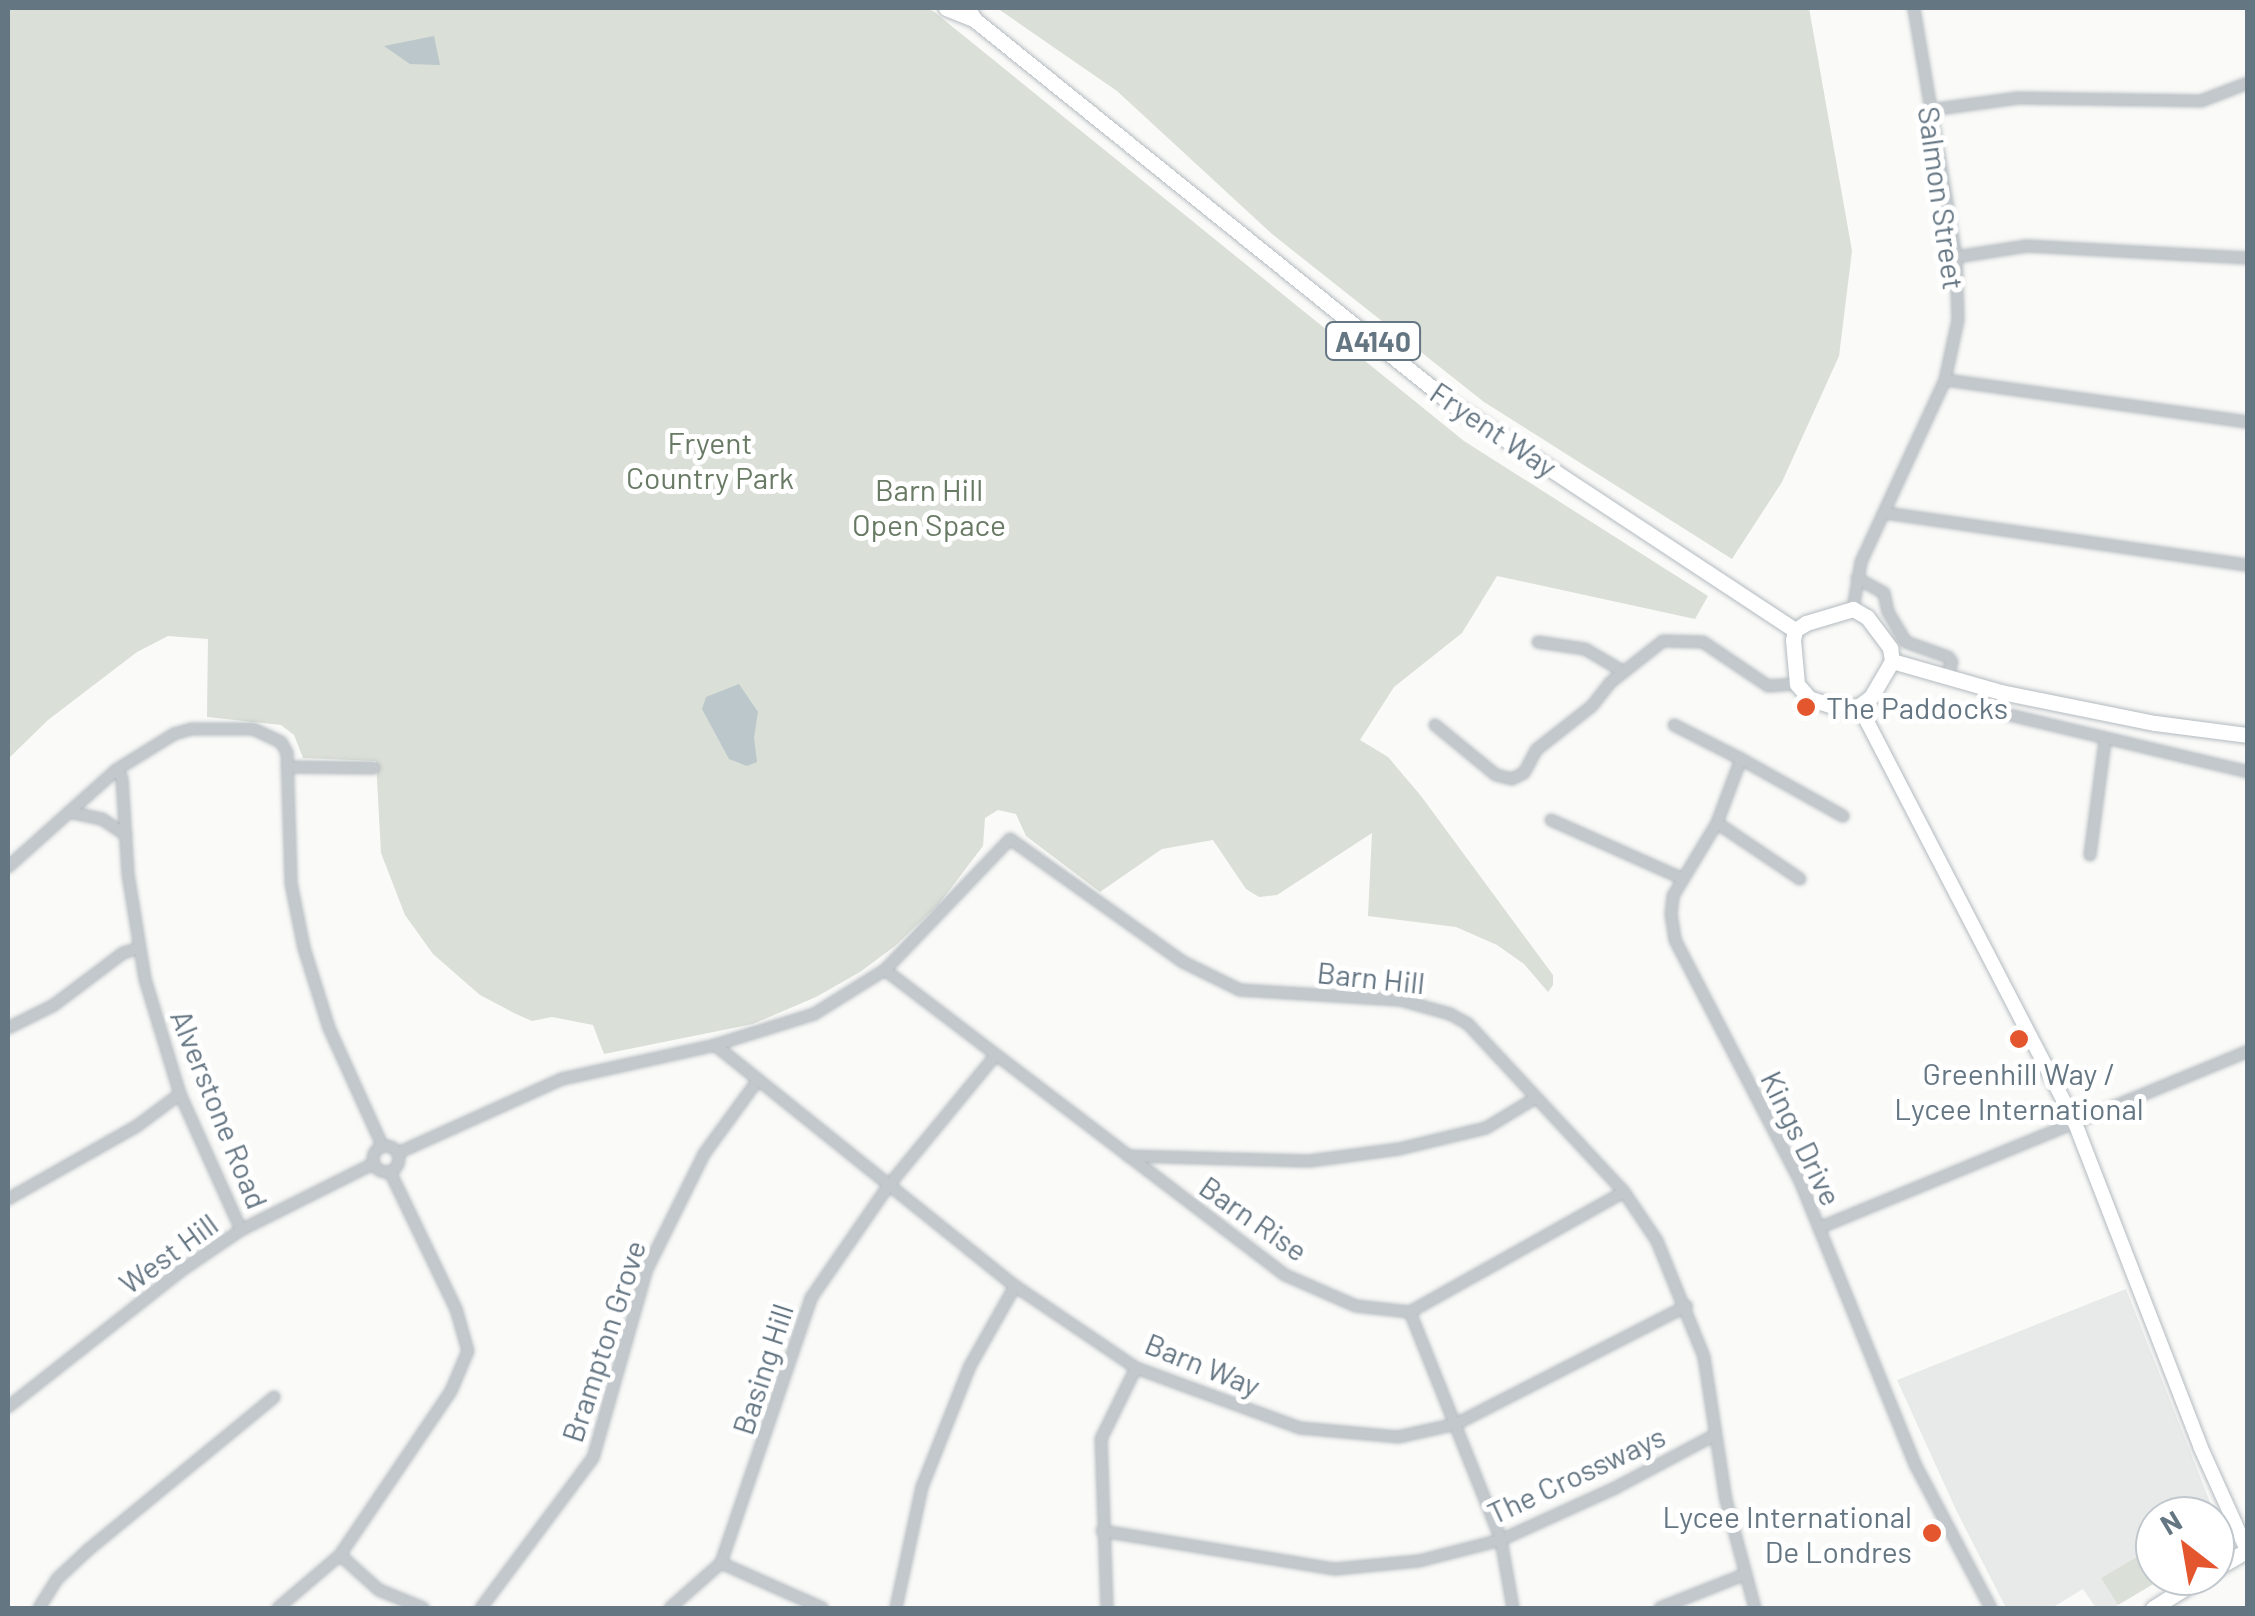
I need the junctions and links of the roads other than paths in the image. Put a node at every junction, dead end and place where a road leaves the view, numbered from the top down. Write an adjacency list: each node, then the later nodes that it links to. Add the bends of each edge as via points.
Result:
1 (946, 8): 3 (main road, Fryent Way / A4140)
2 (1914, 8): 5 (street, Salmon Street)
3 (971, 14): 14 (main road, Fryent Way / A4140, via 1452,404)
4 (2248, 83): 5 (street, via 2201,101 2018,98)
5 (1930, 110): 6 (street, Salmon Street)
6 (1956, 257): 7 (street, via 2027,246); 8 (street, Salmon Street, via 1958,320)
7 (2248, 258)
8 (1945, 380): 9 (street); 10 (street, Salmon Street)
9 (2248, 422)
10 (1885, 513): 11 (street); 12 (street, Salmon Street)
11 (2248, 565)
12 (1857, 578): 13 (street, Salmon Street); 18 (street, via 1884,593 1906,642 1948,657)
13 (1854, 608): 14 (main road); 16 (main road, via 1890,648)
14 (1795, 630): 19 (main road)
15 (1538, 642): 17 (street, via 1585,649)
16 (1892, 661): 18 (main road); 21 (main road)
17 (1624, 672): 19 (street, via 1662,641 1703,642 1768,686); 22 (street, via 1512,779 1496,775)
18 (1947, 676): 20 (main road)
19 (1797, 684): 21 (main road, via 1808,698 1842,709)
20 (2001, 692): 24 (main road); 25 (street, via 2001,713)
21 (1860, 706): 49 (street)
22 (1435, 724)
23 (1674, 725): 26 (street)
24 (2248, 735)
25 (2105, 741): 30 (street); 36 (street)
26 (1741, 759): 32 (street); 34 (street, Kings Drive)
27 (288, 766): 28 (street); 29 (street, via 288,752 269,734 192,729 157,742); 50 (street, via 292,884 304,948 329,1028)
28 (374, 768)
29 (116, 770): 31 (street); 35 (street, Alverstone Road)
30 (2248, 772)
31 (69, 812): 35 (street); 37 (street)
32 (1843, 816)
33 (1551, 820): 38 (street)
34 (1717, 823): 38 (street, Kings Drive); 39 (street)
35 (126, 834): 40 (street, Alverstone Road)
36 (2090, 855)
37 (8, 867)
38 (1681, 878): 58 (street, Kings Drive, via 1670,914 1675,940)
39 (1800, 879)
40 (139, 948): 42 (street); 47 (street, Alverstone Road)
41 (885, 970): 43 (street, Barn Hill, via 814,1014); 45 (street, Barn Rise); 48 (street, Barn Hill, via 1010,839 1183,962 1240,990 1400,1000 1450,1014 1468,1024)
42 (8, 1028)
43 (715, 1044): 46 (street, Barn Way); 51 (street, via 562,1080)
44 (2248, 1051): 49 (street)
45 (994, 1057): 52 (street, Barn Rise); 55 (street, Basing Hill)
46 (758, 1080): 55 (street, Barn Way); 77 (street, Brampton Grove, via 704,1154 647,1269 593,1458)
47 (180, 1094): 57 (street); 59 (street, Alverstone Road)
48 (1534, 1099): 52 (street, via 1486,1128 1399,1150 1309,1161); 56 (street, Barn Hill)
49 (2075, 1123): 58 (street); 70 (street)
50 (382, 1146): 51 (street); 53 (street)
51 (398, 1153): 54 (street)
52 (1127, 1156): 62 (street, Barn Rise, via 1285,1275 1356,1306)
53 (373, 1164): 54 (street); 59 (street, West Hill)
54 (390, 1172): 71 (street, via 456,1309 468,1350 451,1392)
55 (889, 1185): 60 (street, Barn Way); 72 (street, Basing Hill, via 812,1298)
56 (1624, 1192): 61 (street, Barn Hill); 62 (street)
57 (8, 1200)
58 (1819, 1228): 85 (street, Kings Drive, via 1911,1455)
59 (241, 1230): 65 (street, West Hill)
60 (1015, 1286): 63 (street, Barn Way); 80 (street, via 970,1366 922,1486)
61 (1687, 1306): 66 (street, Barn Way); 67 (street, Barn Hill, via 1704,1357)
62 (1410, 1312): 66 (street)
63 (1136, 1368): 66 (street, Barn Way, via 1300,1428 1398,1437); 68 (street, via 1101,1439)
64 (274, 1397): 74 (street, via 88,1550)
65 (8, 1407)
66 (1456, 1424): 69 (street)
67 (1713, 1436): 69 (street, The Crossways); 73 (street, Barn Hill)
68 (1102, 1530): 69 (street, The Crossways, via 1334,1569 1418,1561); 81 (street)
69 (1500, 1540): 82 (street)
70 (2247, 1550)
71 (340, 1555): 75 (street); 76 (street, via 379,1590)
72 (721, 1563): 78 (street, Basing Hill); 79 (street)
73 (1746, 1574): 83 (street); 84 (street, Barn Hill)
74 (39, 1608)
75 (278, 1608)
76 (423, 1608)
77 (481, 1608)
78 (670, 1608)
79 (822, 1608)
80 (899, 1608)
81 (1107, 1608)
82 (1513, 1608)
83 (1660, 1608)
84 (1754, 1608)
85 (1992, 1608)

